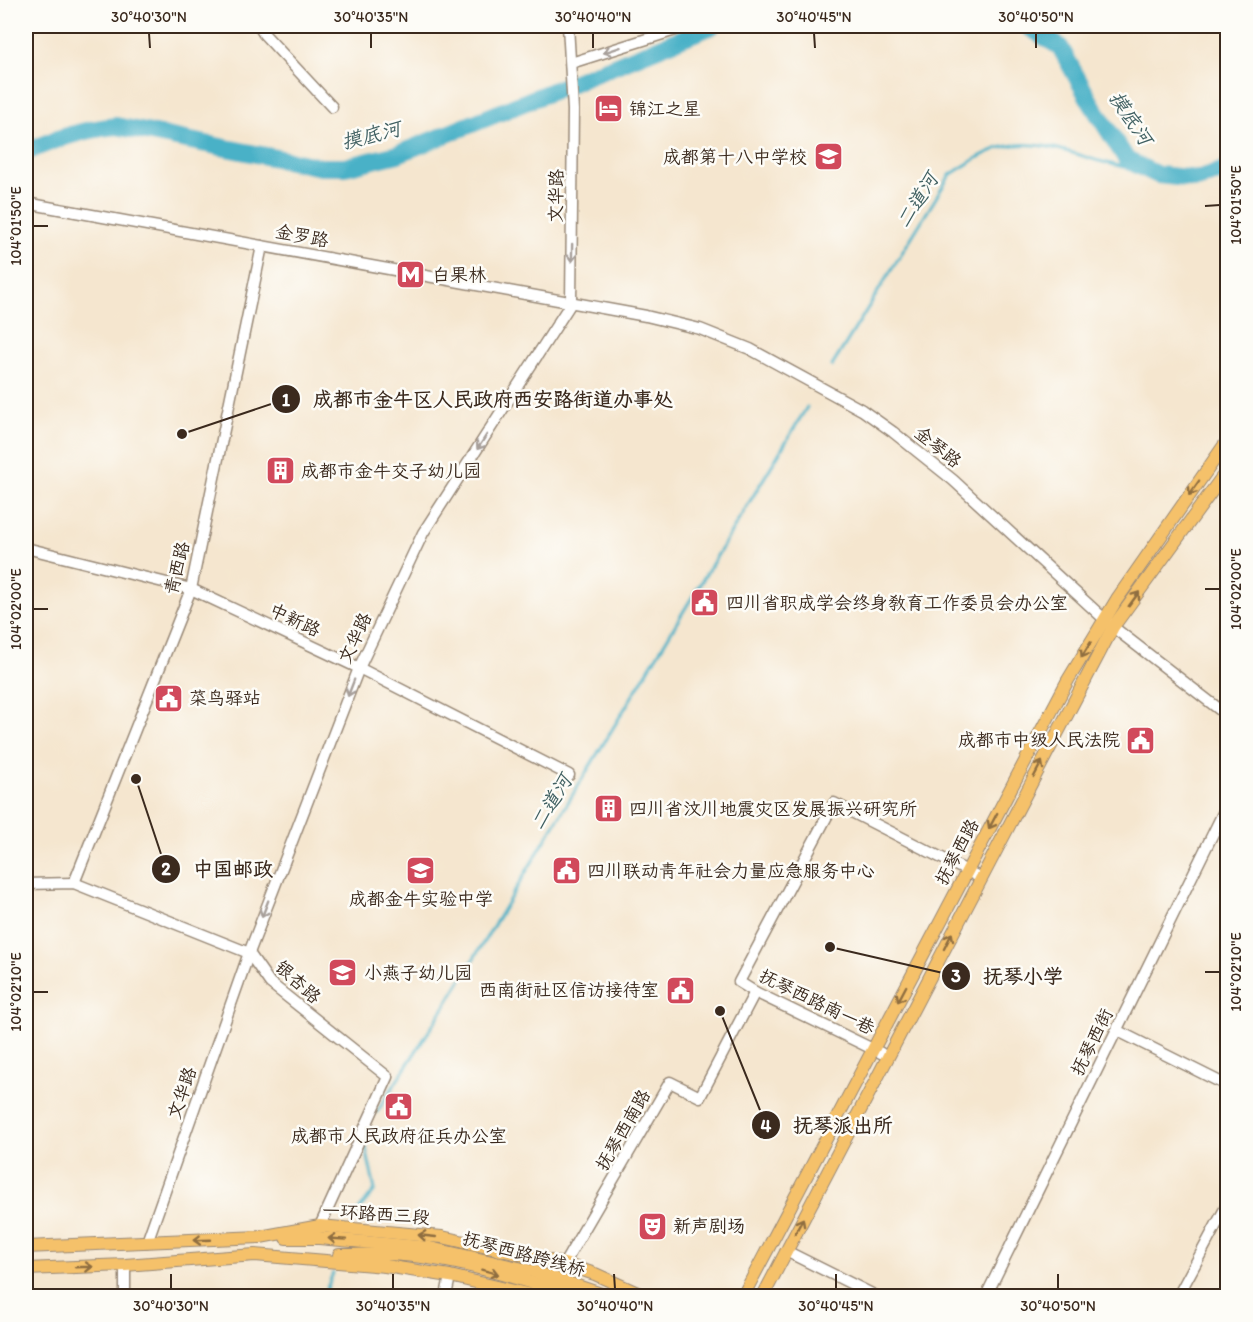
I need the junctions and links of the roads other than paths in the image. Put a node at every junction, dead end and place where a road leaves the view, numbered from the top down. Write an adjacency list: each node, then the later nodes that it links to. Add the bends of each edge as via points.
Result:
1 (259, 26): 5 (street)
2 (568, 26): 4 (street, 文华路)
3 (688, 26): 4 (street, one-way to 4)
4 (571, 63): 8 (street, 文华路, one-way to 8)
5 (332, 107)
6 (26, 203): 7 (street, 金罗路)
7 (262, 246): 8 (street, 金罗路); 12 (street, 青西路)
8 (571, 303): 13 (street, 金琴路, via 700,329 750,349 862,410 953,480); 14 (street, 文华路, one-way to 14, via 423,533)
9 (1227, 440): 13 (main road, 抚琴西路, one-way to 13)
10 (1227, 469): 13 (main road, 抚琴西路, one-way to 10)
11 (26, 548): 12 (street, 中新路)
12 (191, 589): 14 (street, 中新路); 19 (street, 青西路)
13 (1109, 624): 15 (street, 金琴路); 18 (main road, 抚琴西路, one-way to 18, via 1068,680); 32 (main road, 抚琴西路, one-way to 13)
14 (359, 668): 16 (street, 中新路); 21 (street, 文华路, one-way to 21)
15 (1227, 716)
16 (569, 775)
17 (1227, 803): 23 (street, 抚琴西街)
18 (971, 873): 22 (street, 抚琴西路南一巷, via 834,803 739,982); 24 (main road, 抚琴西路, one-way to 24)
19 (74, 883): 20 (street); 21 (street)
20 (26, 884)
21 (249, 953): 27 (street, 银杏路, via 270,983 388,1077); 29 (street, 文华路)
22 (755, 992): 24 (street, 抚琴西路南一巷); 34 (street, 抚琴西南路, via 700,1096 670,1082)
23 (1116, 1030): 25 (street); 47 (street, 抚琴西街)
24 (877, 1051): 44 (main road, 抚琴西路)
25 (1227, 1086)
26 (1227, 1203): 48 (street)
27 (320, 1226): 28 (main road, 一环路西三段); 34 (main road, 一环路西三段, one-way to 27, via 442,1237)
28 (261, 1238): 29 (main road, 一环路西三段, one-way to 29); 31 (main road, one-way to 28, via 319,1238)
29 (147, 1242): 30 (main road, 一环路西三段)
30 (26, 1247)
31 (393, 1249): 33 (main road); 41 (main road, 抚琴西路跨线桥, one-way to 41); 42 (main road, 抚琴西路跨线桥, via 430,1248 532,1270)
32 (786, 1251): 45 (main road, 抚琴西路); 46 (street)
33 (255, 1255): 35 (main road); 37 (main road)
34 (564, 1264): 43 (main road, 一环路西三段)
35 (125, 1265): 36 (main road, one-way to 35); 38 (street)
36 (26, 1269)
37 (450, 1276): 39 (street); 40 (main road)
38 (125, 1296)
39 (446, 1296)
40 (535, 1296)
41 (573, 1296)
42 (608, 1296)
43 (644, 1296)
44 (743, 1296)
45 (763, 1296)
46 (876, 1296)
47 (986, 1296)
48 (1178, 1296)

